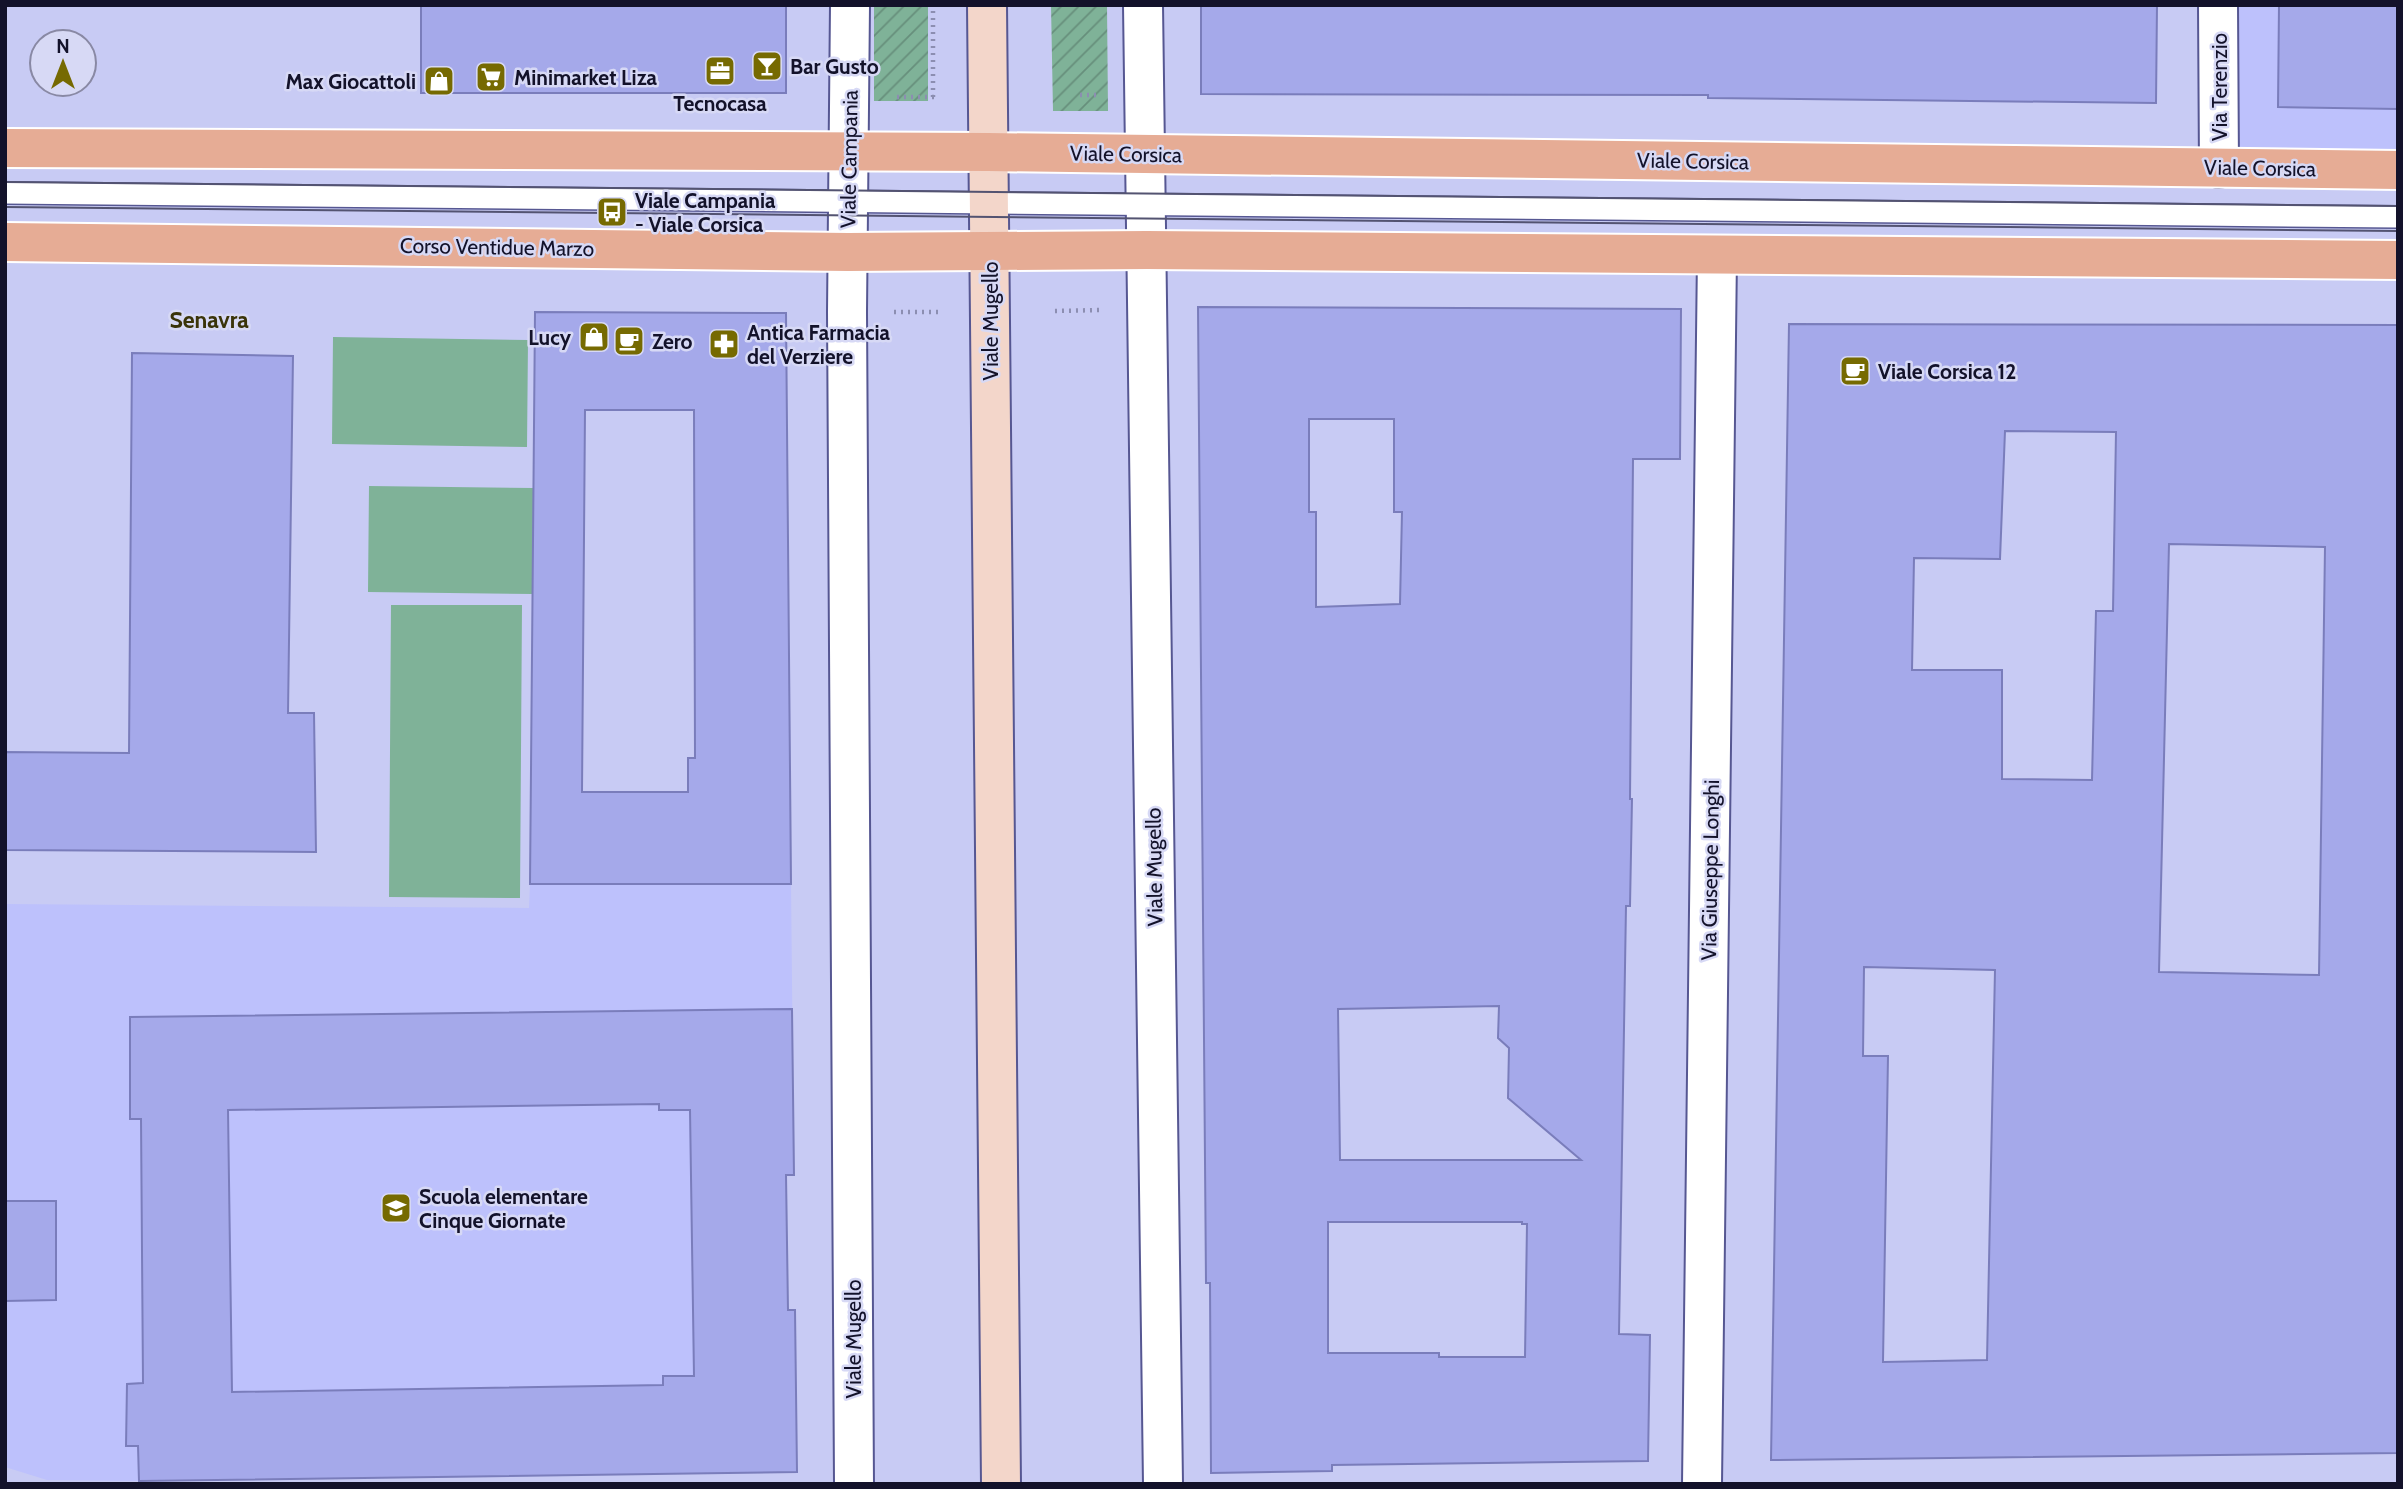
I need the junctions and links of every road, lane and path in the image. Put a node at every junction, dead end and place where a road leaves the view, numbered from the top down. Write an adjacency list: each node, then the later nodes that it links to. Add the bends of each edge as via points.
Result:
1 (850, 5): 8 (street, Viale Campania)
2 (933, 5): 6 (path, via 935,97)
3 (987, 5): 9 (main road)
4 (1143, 5): 10 (street)
5 (2218, 5): 11 (street, Via Terenzio)
6 (886, 97)
7 (5, 148): 8 (main road)
8 (849, 152): 9 (main road); 14 (street, Viale Campania)
9 (988, 152): 10 (main road, Viale Corsica); 15 (main road)
10 (1146, 154): 11 (main road, Viale Corsica); 16 (street)
11 (2220, 168): 12 (main road, Viale Corsica)
12 (2398, 170)
13 (5, 193): 14 (lane)
14 (848, 201): 15 (lane); 21 (street, Viale Campania)
15 (989, 202): 16 (lane); 20 (main road)
16 (1147, 204): 17 (lane); 19 (street)
17 (2398, 218)
18 (5, 242): 21 (main road, Corso Ventidue Marzo)
19 (1147, 250): 20 (main road); 22 (main road); 31 (street, Viale Mugello)
20 (989, 251): 21 (main road, Corso Ventidue Marzo); 30 (main road, Viale Mugello)
21 (848, 252): 28 (street, Viale Campania)
22 (1717, 255): 23 (main road); 32 (street, Via Giuseppe Longhi)
23 (2398, 260)
24 (1108, 310): 25 (path)
25 (1055, 311)
26 (889, 312): 27 (path)
27 (943, 312)
28 (847, 313): 29 (street, Viale Mugello)
29 (854, 1484)
30 (1001, 1484)
31 (1163, 1484)
32 (1702, 1484)

